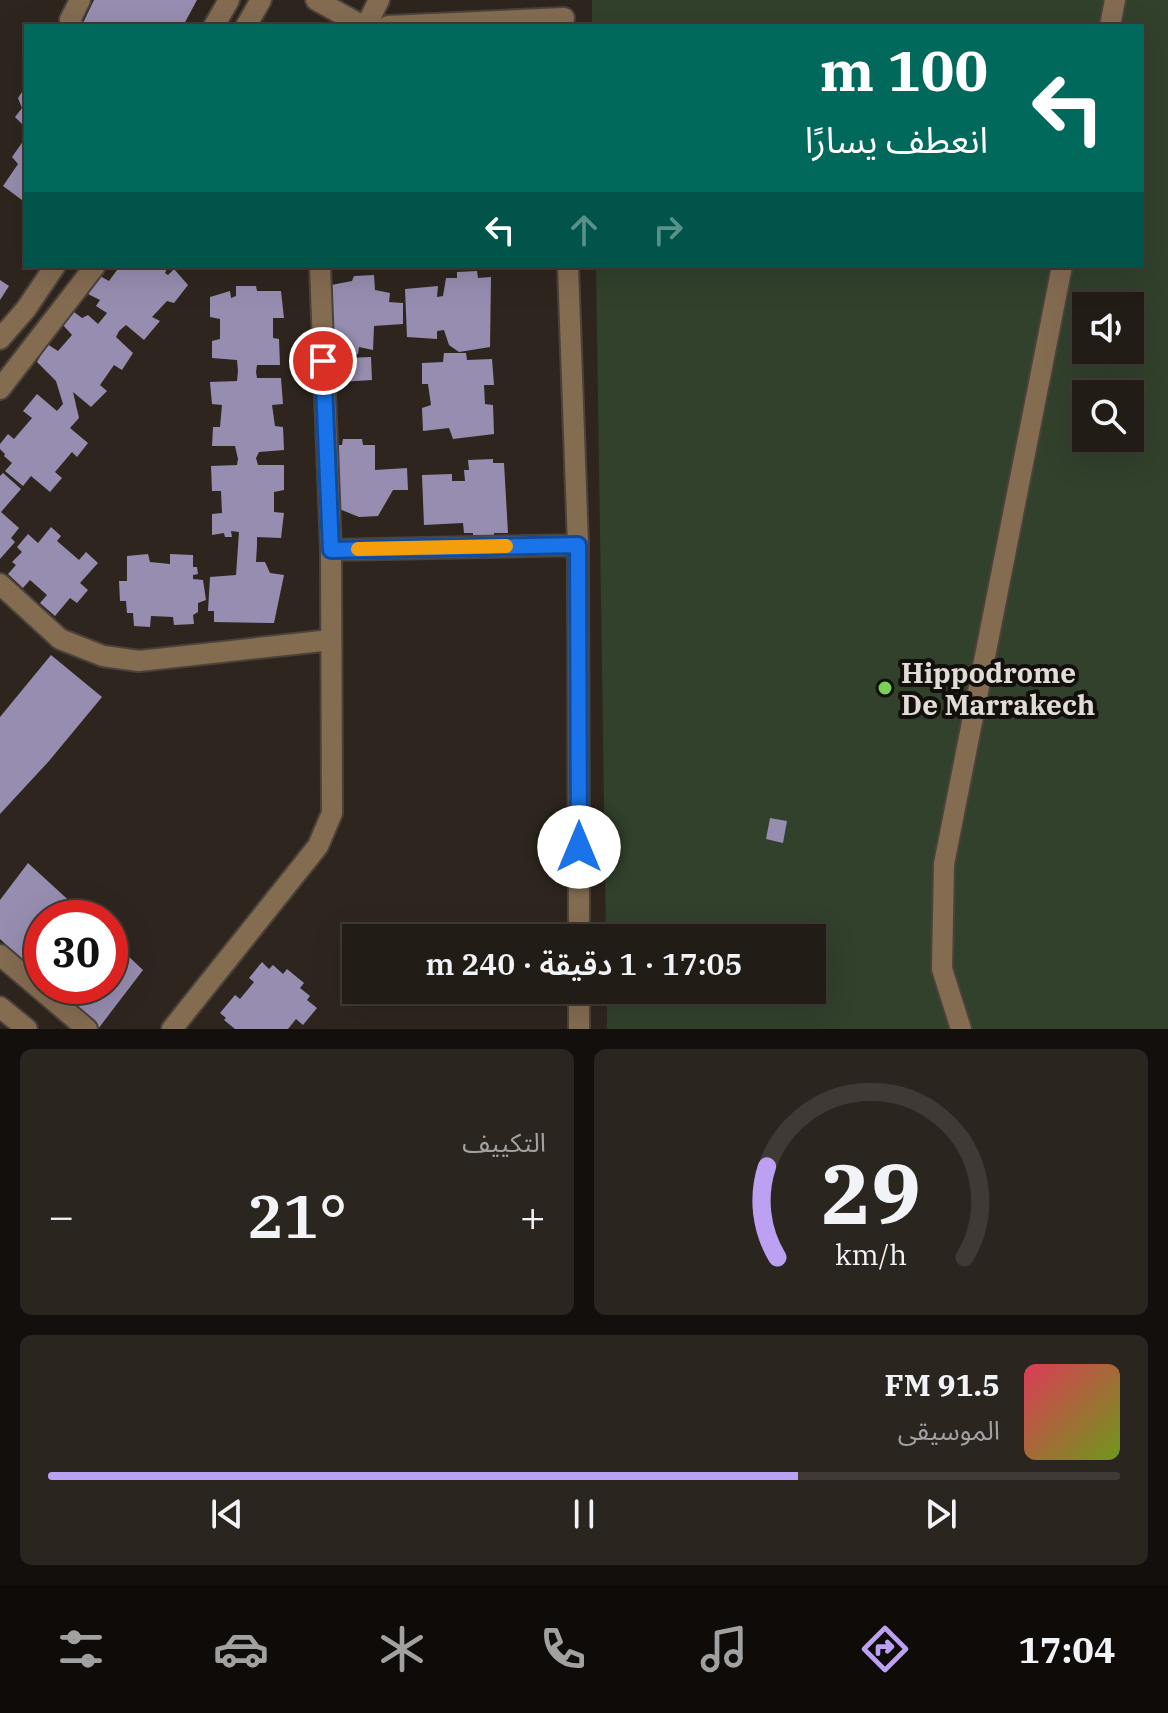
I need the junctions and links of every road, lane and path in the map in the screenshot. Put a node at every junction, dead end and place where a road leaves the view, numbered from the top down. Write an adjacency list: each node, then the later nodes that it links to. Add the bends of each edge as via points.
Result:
1 (80, 0): 8 (street)
2 (229, 0): 9 (street)
3 (261, 0): 10 (street)
4 (316, 0): 11 (street)
5 (379, 0): 12 (street)
6 (1115, 0): 14 (street)
7 (564, 15): 13 (street)
8 (72, 24)
9 (215, 24)
10 (247, 24)
11 (360, 24)
12 (365, 24)
13 (420, 24)
14 (1110, 24)
15 (54, 268): 20 (street)
16 (93, 268): 21 (street)
17 (320, 268): 23 (street)
18 (568, 268): 22 (street)
19 (1062, 268): 34 (street, via 944,864 942,969)
20 (0, 339)
21 (0, 387)
22 (578, 545): 23 (street); 26 (street)
23 (331, 550): 25 (street)
24 (0, 584): 25 (street, via 60,639 120,660)
25 (331, 640): 32 (street, via 330,823 318,846)
26 (579, 924)
27 (0, 955): 31 (street)
28 (579, 1004): 33 (street)
29 (0, 1007): 30 (street)
30 (27, 1029)
31 (87, 1029)
32 (172, 1029)
33 (579, 1029)
34 (961, 1029)

